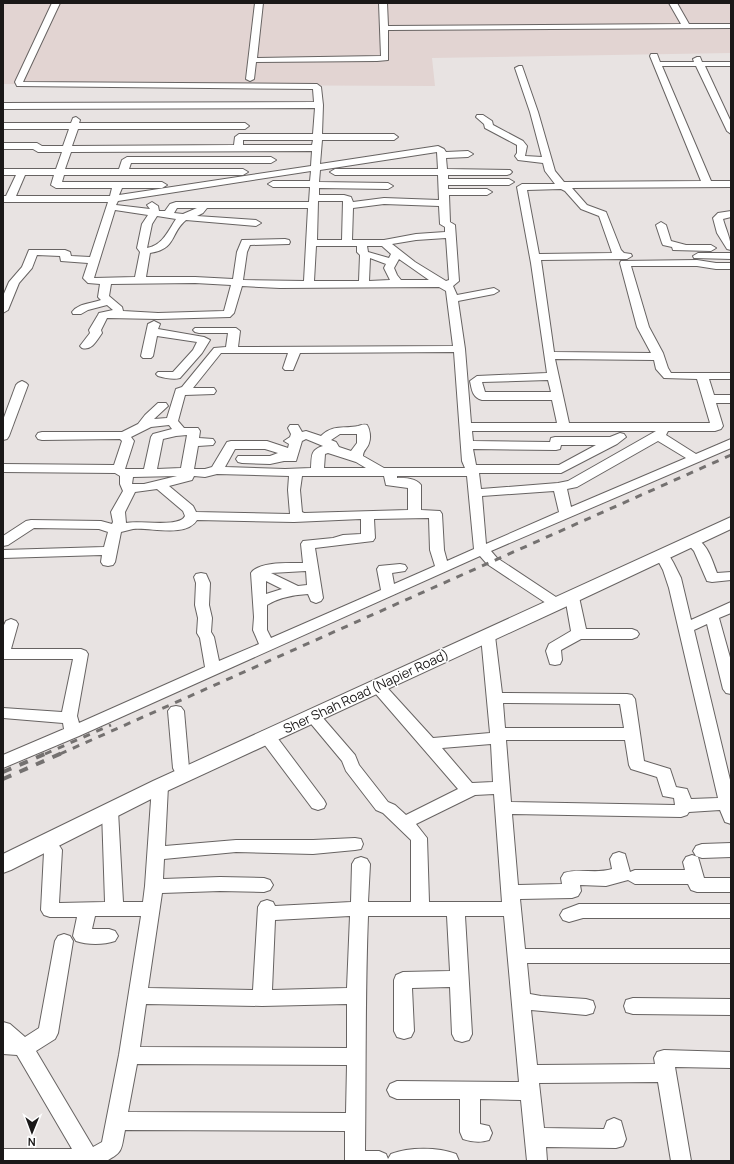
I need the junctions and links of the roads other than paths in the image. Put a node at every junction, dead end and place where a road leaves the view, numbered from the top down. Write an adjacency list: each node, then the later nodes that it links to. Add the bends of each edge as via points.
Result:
1 (56, 3): 13 (street, via 18,82 20,84 314,85)
2 (259, 3): 8 (street)
3 (383, 3): 7 (street)
4 (673, 3): 5 (street)
5 (686, 26): 6 (street); 7 (street)
6 (731, 26)
7 (384, 28): 8 (street, via 386,56 381,59)
8 (252, 60): 12 (street)
9 (698, 62): 10 (street); 21 (street); 53 (street, via 655,60)
10 (731, 64)
11 (519, 68): 40 (street, via 534,112)
12 (250, 79)
13 (320, 105): 14 (street); 26 (street)
14 (3, 106)
15 (480, 118): 40 (street, via 489,124 488,126 520,143 521,158)
16 (47, 122): 17 (street); 18 (street); 22 (street, via 41,134)
17 (75, 123): 19 (street); 33 (street)
18 (3, 126)
19 (107, 126): 23 (street); 34 (street)
20 (245, 126): 25 (street)
21 (731, 132)
22 (3, 133)
23 (135, 137): 24 (street); 24 (street); 34 (street)
24 (166, 137): 25 (street); 25 (street)
25 (210, 137): 29 (street)
26 (317, 137): 30 (street, via 239,137); 32 (street); 35 (street)
27 (394, 137): 35 (street)
28 (3, 146): 33 (street, via 38,142 38,149)
29 (224, 148): 30 (street); 38 (street)
30 (238, 148): 31 (street)
31 (272, 148): 32 (street); 39 (street)
32 (316, 148): 41 (street)
33 (68, 149): 34 (street); 44 (street)
34 (99, 149)
35 (351, 150): 37 (street, via 433,149 441,151); 41 (street)
36 (468, 154): 37 (street)
37 (441, 155): 50 (street)
38 (222, 160): 39 (street); 45 (street, via 127,160); 46 (street)
39 (271, 160): 49 (street)
40 (546, 160): 56 (street, via 550,171)
41 (315, 170): 47 (street); 49 (street); 52 (street)
42 (3, 172): 43 (street)
43 (22, 172): 44 (street); 62 (street)
44 (60, 172): 45 (street); 55 (street, via 56,185)
45 (123, 172): 46 (street)
46 (221, 172): 49 (street)
47 (384, 172): 50 (street); 57 (street)
48 (507, 172): 50 (street)
49 (272, 177): 52 (street); 58 (street)
50 (444, 177): 51 (street); 59 (street)
51 (509, 182)
52 (314, 184): 57 (street); 64 (street)
53 (706, 184): 54 (street); 56 (street)
54 (731, 184)
55 (118, 185): 58 (street, via 173,185); 66 (street)
56 (561, 185): 87 (street, via 584,207 603,214 616,251); 89 (street, via 522,187)
57 (388, 186): 68 (street, via 386,192)
58 (176, 189): 66 (street)
59 (444, 192): 60 (street); 67 (street)
60 (487, 192)
61 (395, 194): 65 (street)
62 (7, 198): 66 (street)
63 (144, 201): 69 (street, via 155,208)
64 (314, 202): 68 (street, via 347,198); 70 (street, via 222,205); 79 (street)
65 (412, 202): 67 (street); 68 (street)
66 (112, 203): 69 (street); 90 (street)
67 (445, 203): 76 (street, via 446,224 450,226)
68 (349, 204): 80 (street)
69 (155, 212): 70 (street); 72 (street); 84 (street, via 147,224 142,248)
70 (205, 212): 72 (street); 73 (street)
71 (731, 214): 83 (street, via 718,218 722,233)
72 (184, 217): 84 (street, via 169,239 158,249)
73 (256, 223)
74 (661, 225): 83 (street, via 667,243 682,248)
75 (388, 233): 77 (street)
76 (450, 234): 77 (street); 102 (street, via 453,276)
77 (399, 241): 82 (street); 91 (street)
78 (285, 242): 98 (street, via 246,242 242,252)
79 (313, 243): 80 (street); 101 (street)
80 (347, 243): 81 (street)
81 (362, 243): 82 (street); 86 (street)
82 (384, 243): 85 (street)
83 (731, 248)
84 (145, 251): 97 (street)
85 (397, 252): 91 (street); 92 (street)
86 (364, 254): 92 (street); 99 (street)
87 (621, 256): 88 (street); 89 (street)
88 (731, 256)
89 (535, 257): 115 (street)
90 (94, 260): 96 (street, via 88,278 92,281); 105 (street, via 65,259 65,253 33,252 27,268 14,282)
91 (409, 262): 102 (street)
92 (391, 263): 100 (street, via 389,268)
93 (731, 266): 117 (street, via 697,263 625,264 643,327)
94 (166, 269): 95 (street)
95 (163, 280): 97 (street); 98 (street)
96 (106, 281): 97 (street); 104 (street, via 103,298)
97 (140, 281)
98 (241, 283): 101 (street); 108 (street, via 226,315)
99 (364, 283): 100 (street); 101 (street)
100 (398, 283): 102 (street)
101 (309, 284)
102 (446, 288): 103 (street); 112 (street)
103 (491, 291)
104 (109, 301): 106 (street, via 85,307); 107 (street, via 118,310)
105 (3, 310)
106 (77, 312)
107 (116, 314): 108 (street); 111 (street, via 103,315 94,330 96,333)
108 (156, 316): 110 (street)
109 (199, 330): 113 (street, via 234,331 232,348)
110 (153, 332): 116 (street); 118 (street, via 204,340)
111 (86, 346)
112 (459, 349): 114 (street); 134 (street)
113 (235, 350): 114 (street); 119 (street, via 218,350)
114 (295, 350): 120 (street)
115 (549, 355): 117 (street); 122 (street)
116 (147, 356)
117 (658, 357): 123 (street, via 662,369 668,376)
118 (187, 364): 119 (street); 121 (street, via 176,376)
119 (202, 367): 127 (street, via 186,389)
120 (289, 368)
121 (162, 374)
122 (554, 376): 128 (street); 128 (street, via 480,378 476,381 478,393 482,396)
123 (702, 376): 124 (street); 130 (street)
124 (731, 376)
125 (22, 385): 138 (street)
126 (210, 391): 127 (street)
127 (180, 392): 133 (street)
128 (558, 396): 135 (street)
129 (731, 398): 130 (street)
130 (709, 399): 137 (street, via 717,426 715,428)
131 (162, 406): 132 (street, via 146,419)
132 (143, 425): 133 (street); 140 (street)
133 (176, 426): 143 (street, via 194,431); 156 (street, via 156,437)
134 (465, 427): 135 (street); 149 (street)
135 (564, 427): 137 (street)
136 (294, 428): 141 (street, via 297,434)
137 (659, 432): 152 (street); 165 (street, via 572,484)
138 (3, 436)
139 (42, 436): 140 (street)
140 (124, 436): 159 (street, via 128,441)
141 (295, 440): 147 (street); 148 (street, via 306,435); 150 (street, via 292,458)
142 (554, 440): 149 (street); 155 (street); 155 (street, via 617,439)
143 (192, 442): 144 (street); 161 (street)
144 (209, 442)
145 (731, 444): 152 (street)
146 (253, 445): 147 (street); 153 (street); 157 (street, via 231,445)
147 (267, 445): 150 (street, via 284,451)
148 (328, 445): 151 (street); 151 (street, via 327,436 339,430 363,429 363,443); 163 (street, via 319,452)
149 (467, 445): 158 (street, via 468,461)
150 (284, 457): 153 (street)
151 (356, 457): 160 (street)
152 (696, 459): 170 (street)
153 (250, 462): 157 (street); 162 (street)
154 (3, 468): 159 (street)
155 (559, 469): 158 (street)
156 (148, 470): 159 (street); 161 (street)
157 (217, 470): 161 (street, via 205,473)
158 (472, 470): 160 (street); 167 (street)
159 (123, 471): 166 (street)
160 (385, 471): 163 (street); 168 (street, via 391,482 415,485)
161 (188, 472): 164 (street, via 187,476)
162 (296, 472): 163 (street); 172 (street, via 296,513)
163 (317, 472)
164 (160, 485): 166 (street); 171 (street, via 188,509)
165 (560, 487): 167 (street); 170 (street)
166 (128, 489): 175 (street, via 118,512)
167 (476, 494): 188 (street, via 480,547 492,561)
168 (414, 514): 169 (street); 182 (street, via 435,514 437,550)
169 (367, 515): 172 (street); 180 (street, via 368,538 308,544)
170 (566, 515): 182 (street)
171 (192, 516): 172 (street); 175 (street, via 190,521 183,525)
172 (300, 517)
173 (731, 517): 188 (main road, Sher Shah Road (Napier Road))
174 (731, 522): 176 (main road, Sher Shah Road (Napier Road))
175 (117, 524): 177 (street, via 30,524); 178 (street, via 110,552)
176 (692, 541): 179 (main road, Sher Shah Road (Napier Road)); 184 (street, via 700,549 712,578)
177 (3, 542)
178 (3, 554)
179 (662, 555): 188 (main road, Sher Shah Road (Napier Road)); 193 (street, via 667,561)
180 (310, 567): 183 (street, via 272,568); 186 (street, via 315,594)
181 (400, 568): 187 (street, via 384,569)
182 (442, 568): 187 (street)
183 (258, 573): 186 (street); 189 (street)
184 (731, 576)
185 (201, 577): 200 (street, via 204,633 208,637)
186 (295, 590): 189 (street, via 278,594)
187 (389, 592): 197 (street)
188 (559, 600): 194 (street); 196 (main road, Sher Shah Road (Napier Road)); 213 (main road, Sher Shah Road (Napier Road))
189 (260, 603): 197 (street, via 260,630)
190 (731, 607): 191 (street)
191 (712, 616): 193 (street); 202 (street)
192 (11, 624): 198 (street)
193 (686, 628): 221 (street)
194 (578, 634): 195 (street); 199 (street, via 554,647)
195 (632, 634)
196 (488, 636): 201 (main road, Sher Shah Road (Napier Road)); 203 (street)
197 (268, 645): 200 (street)
198 (3, 653): 207 (street, via 81,654)
199 (555, 660)
200 (213, 669): 207 (street)
201 (377, 686): 206 (main road, Sher Shah Road (Napier Road)); 211 (street)
202 (731, 689)
203 (494, 698): 208 (street, via 627,698); 210 (street)
204 (176, 711): 213 (street)
205 (3, 713): 207 (street, via 42,717)
206 (312, 716): 209 (main road, Sher Shah Road (Napier Road)); 222 (street, via 349,759 352,767 382,806 390,809)
207 (71, 725): 212 (street)
208 (632, 734): 210 (street); 218 (street, via 637,765 664,773 669,792 681,792)
209 (267, 736): 214 (main road, Sher Shah Road (Napier Road)); 217 (street)
210 (497, 736): 211 (street); 215 (street)
211 (429, 744): 216 (street)
212 (3, 762)
213 (182, 768): 226 (main road, Sher Shah Road (Napier Road))
214 (160, 786): 220 (main road, Sher Shah Road (Napier Road)); 227 (street)
215 (501, 788): 216 (street); 219 (street)
216 (469, 791): 222 (street)
217 (318, 804)
218 (684, 806): 219 (street, via 680,811); 221 (street)
219 (503, 808): 234 (street)
220 (110, 811): 223 (main road, Sher Shah Road (Napier Road)); 236 (street)
221 (729, 811)
222 (404, 823): 239 (street, via 419,838)
223 (46, 843): 229 (main road, Sher Shah Road (Napier Road)); 235 (street, via 53,850 50,910)
224 (355, 844): 227 (street, via 313,847 236,846)
225 (731, 850): 228 (street)
226 (3, 852)
227 (156, 853): 233 (street)
228 (697, 863): 232 (street, via 697,885); 234 (street, via 625,873 606,879 570,878 572,891)
229 (3, 864)
230 (361, 864): 238 (street)
231 (264, 885): 233 (street)
232 (731, 885)
233 (154, 886): 237 (street)
234 (510, 892): 241 (street)
235 (87, 909): 236 (street); 244 (street, via 82,936)
236 (114, 909): 237 (street)
237 (151, 909): 249 (street)
238 (360, 909): 239 (street); 250 (street); 251 (street, via 267,910)
239 (420, 909): 240 (street)
240 (456, 909): 241 (street); 248 (street)
241 (512, 909): 246 (street)
242 (731, 911): 243 (street, via 579,911)
243 (569, 915)
244 (109, 936)
245 (64, 941): 260 (street, via 48,1033)
246 (517, 956): 247 (street); 252 (street)
247 (731, 956)
248 (459, 979): 257 (street, via 403,980); 258 (street)
249 (138, 996): 251 (street); 261 (street)
250 (356, 996): 251 (street); 262 (street)
251 (262, 998)
252 (522, 1000): 254 (street); 265 (street)
253 (633, 1006): 255 (street)
254 (586, 1007)
255 (731, 1007)
256 (3, 1030): 260 (street)
257 (404, 1031)
258 (462, 1034)
259 (3, 1046): 260 (street)
260 (24, 1047): 274 (street)
261 (129, 1055): 262 (street); 268 (street)
262 (357, 1057): 269 (street)
263 (731, 1060): 264 (street, via 664,1058)
264 (666, 1073): 265 (street); 279 (street)
265 (530, 1083): 267 (street); 272 (street)
266 (397, 1090): 267 (street)
267 (470, 1090): 271 (street, via 470,1132)
268 (117, 1121): 269 (street); 274 (street, via 111,1148)
269 (356, 1122): 275 (street, via 355,1160)
270 (614, 1127): 272 (street, via 616,1139)
271 (482, 1133)
272 (535, 1137): 278 (street)
273 (3, 1159): 274 (street)
274 (90, 1160)
275 (379, 1161)
276 (398, 1161): 277 (street)
277 (449, 1161)
278 (537, 1161)
279 (681, 1161)

